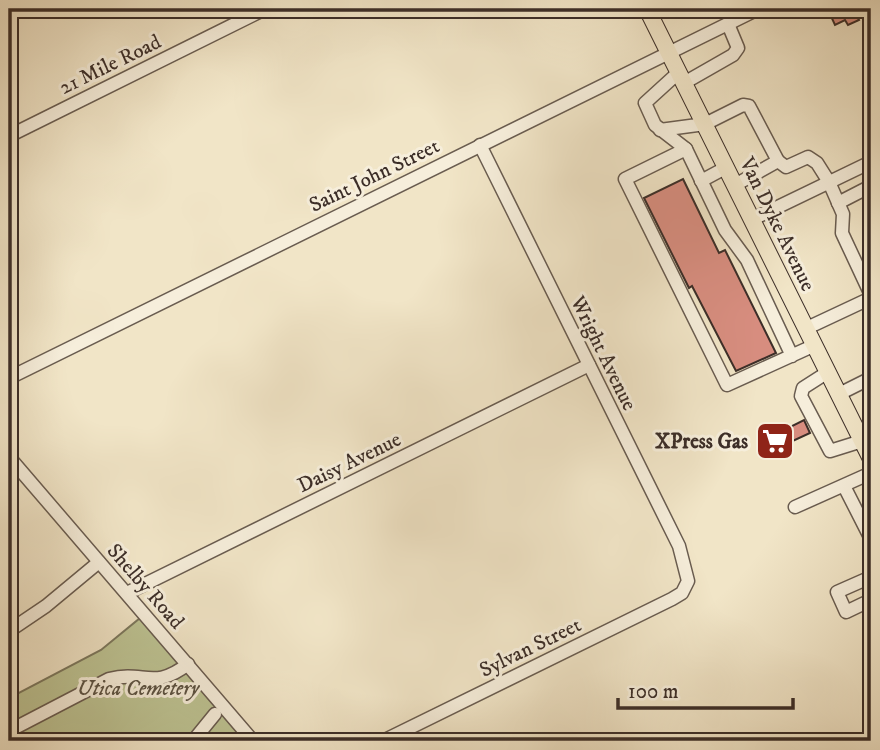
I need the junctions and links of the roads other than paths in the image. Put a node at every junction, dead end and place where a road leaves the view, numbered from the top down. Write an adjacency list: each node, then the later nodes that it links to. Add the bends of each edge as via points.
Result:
1 (265, 9): 4 (street, 21 Mile Road)
2 (647, 9): 6 (main road, Van Dyke Avenue)
3 (758, 9): 5 (street, Saint John Street)
4 (247, 13): 10 (street, 21 Mile Road)
5 (728, 24): 6 (street, Saint John Street); 7 (street, via 738,48 733,55)
6 (669, 52): 7 (main road, Van Dyke Avenue); 11 (street, Saint John Street)
7 (682, 78): 8 (main road, Van Dyke Avenue); 9 (street, via 645,103)
8 (705, 124): 9 (street); 14 (street, via 749,106); 15 (main road, Van Dyke Avenue)
9 (660, 130): 12 (street)
10 (9, 136)
11 (480, 145): 30 (street, Wright Avenue); 32 (street, Saint John Street)
12 (686, 149): 16 (street); 29 (street, via 625,179 727,385)
13 (871, 162): 17 (street)
14 (780, 164): 17 (street, via 811,158); 18 (street)
15 (727, 167): 16 (street); 18 (main road, Van Dyke Avenue)
16 (701, 181): 23 (street, via 725,230)
17 (829, 182): 20 (street); 21 (street)
18 (735, 184): 21 (main road, Van Dyke Avenue)
19 (871, 186): 20 (street)
20 (838, 203): 24 (street, via 843,214 842,233)
21 (753, 219): 22 (main road, Van Dyke Avenue)
22 (762, 237): 23 (street); 25 (main road, Van Dyke Avenue)
23 (740, 249): 26 (street)
24 (871, 297): 27 (street)
25 (799, 312): 26 (street); 27 (main road, Van Dyke Avenue)
26 (776, 323): 29 (street)
27 (807, 328): 28 (main road, Van Dyke Avenue)
28 (815, 345): 29 (street); 31 (main road, Van Dyke Avenue)
29 (792, 356)
30 (589, 365): 44 (street, Wright Avenue, via 679,546); 45 (street, Daisy Avenue)
31 (828, 372): 34 (main road, Van Dyke Avenue); 35 (street, via 803,388 801,396 830,451)
32 (9, 378)
33 (871, 378): 34 (street)
34 (839, 394): 35 (main road, Van Dyke Avenue)
35 (862, 441): 37 (main road, Van Dyke Avenue)
36 (9, 457): 42 (street, Shelby Road)
37 (871, 459)
38 (871, 472): 39 (street)
39 (844, 485): 40 (street); 41 (street)
40 (795, 506)
41 (871, 539)
42 (99, 562): 45 (street, Shelby Road); 47 (street)
43 (871, 577): 46 (street, via 837,592 846,611)
44 (688, 581): 53 (street, Sylvan Street, via 672,599)
45 (127, 593): 48 (street, Shelby Road)
46 (871, 600)
47 (9, 631)
48 (187, 664): 50 (street, via 169,678 109,679); 52 (street, Shelby Road)
49 (215, 714): 51 (street)
50 (9, 731)
51 (193, 741)
52 (253, 741)
53 (383, 741)

